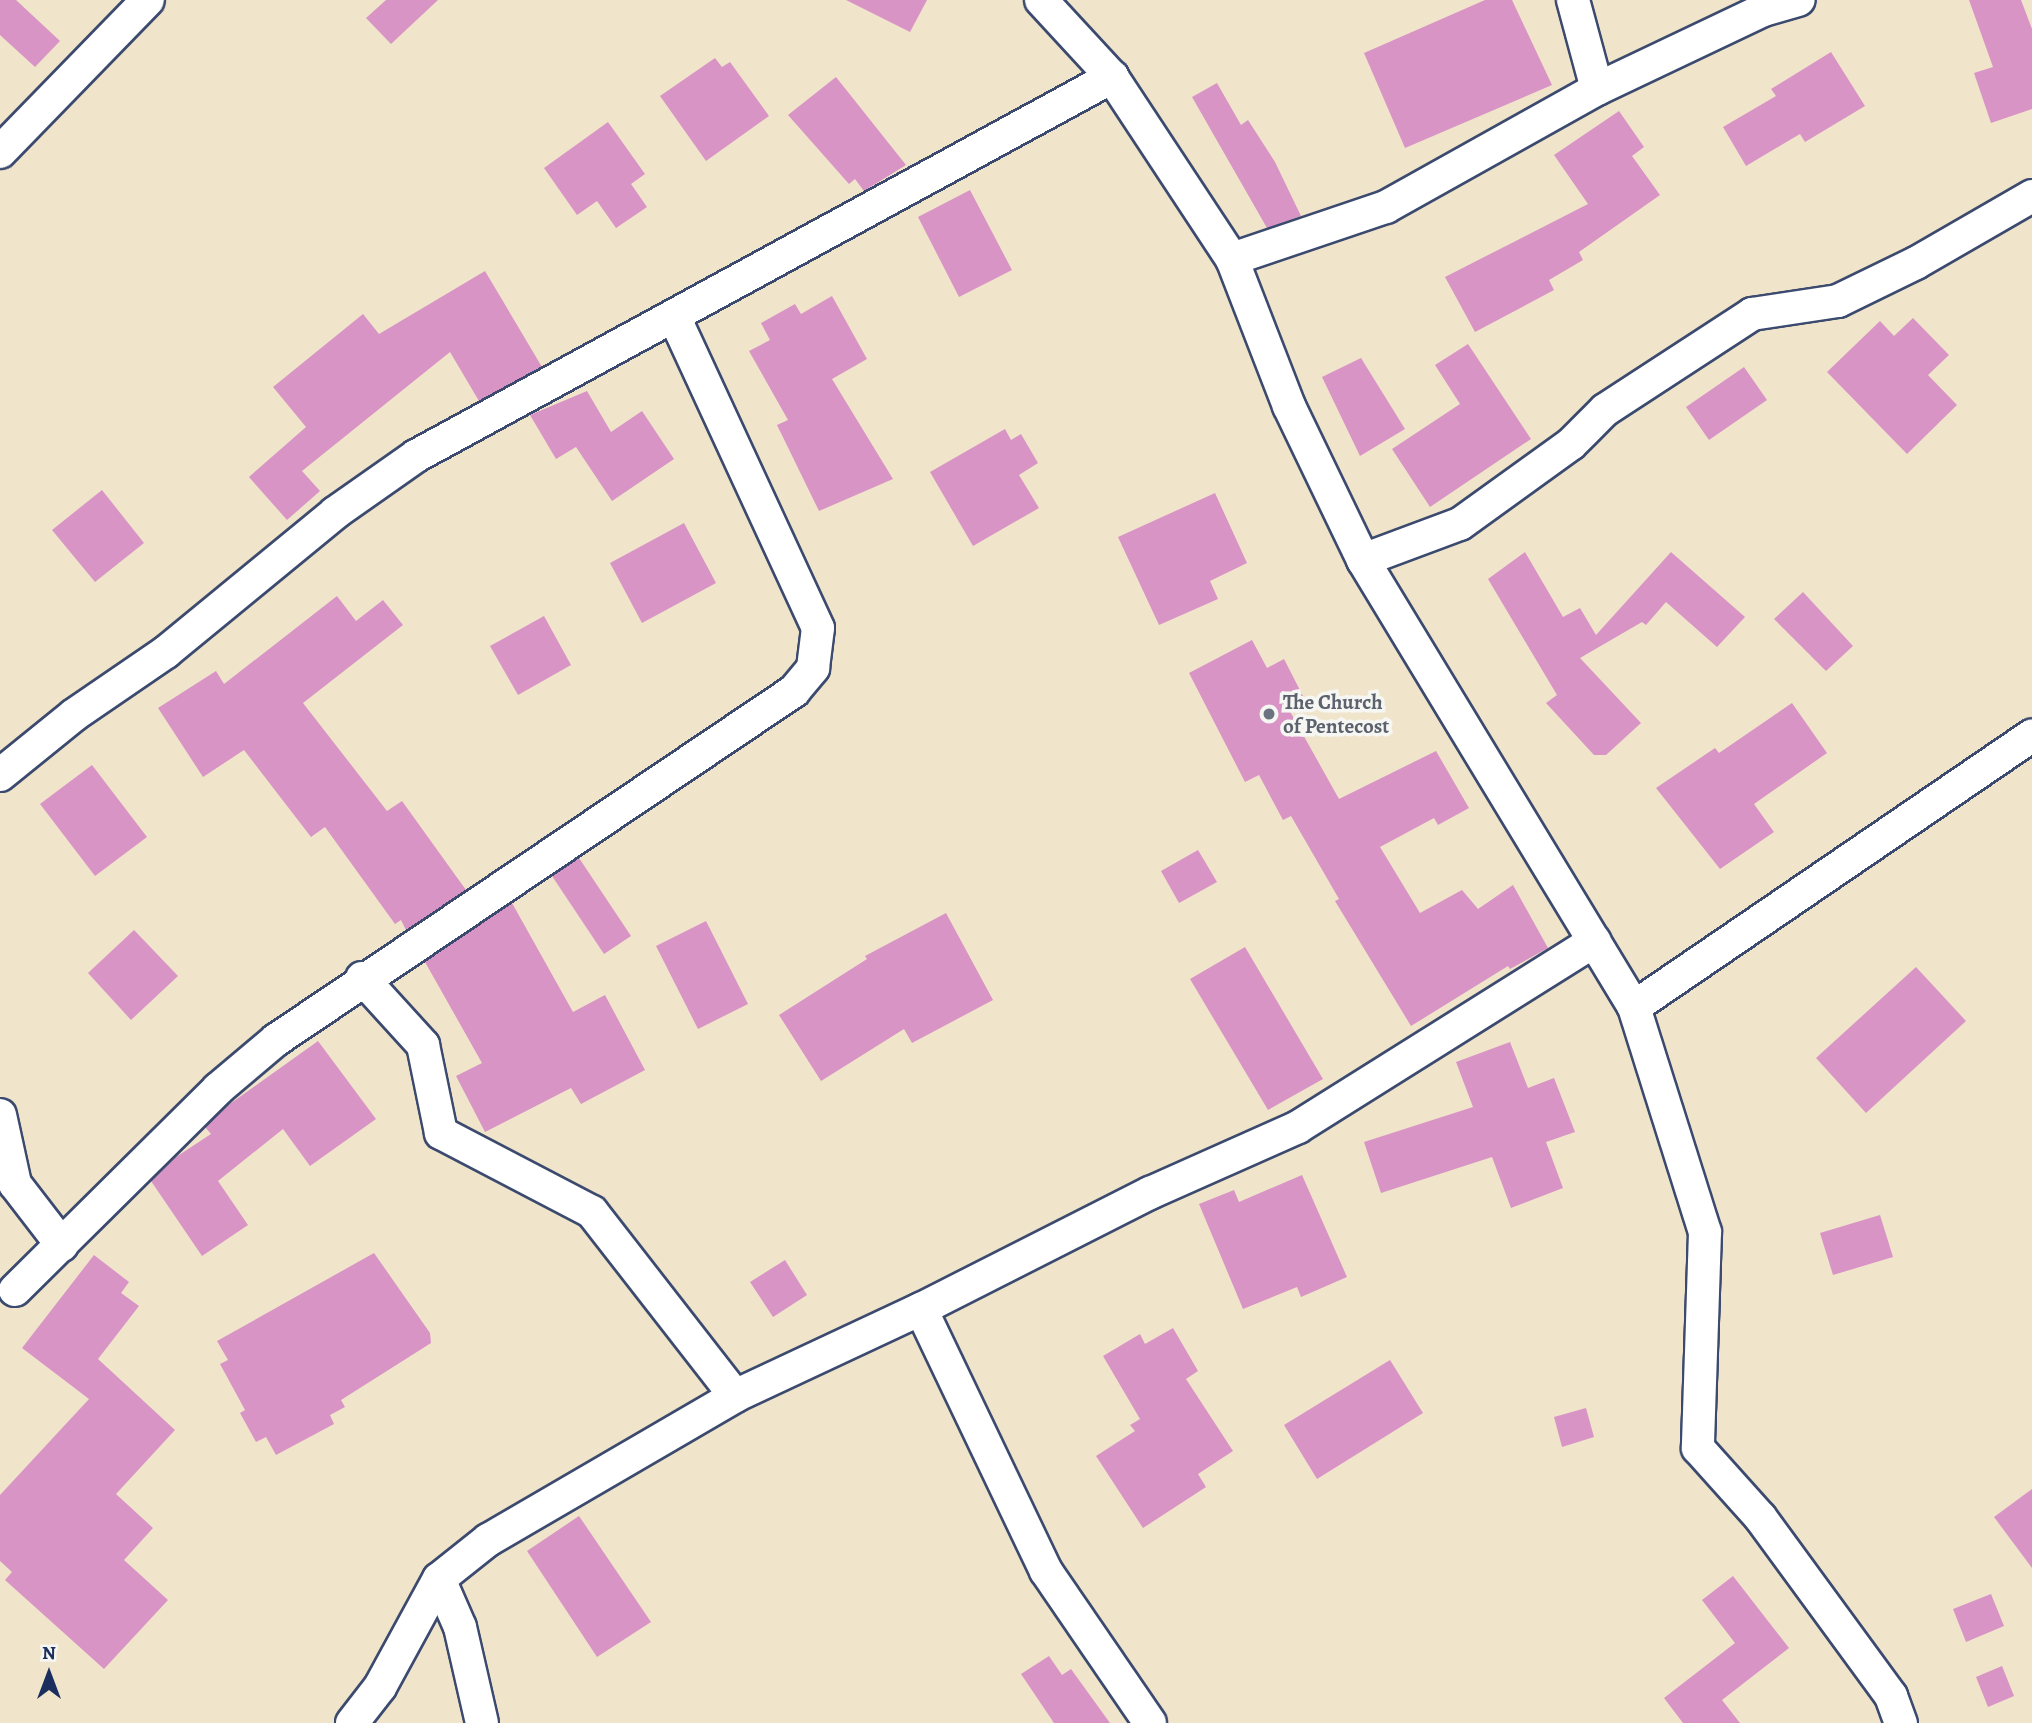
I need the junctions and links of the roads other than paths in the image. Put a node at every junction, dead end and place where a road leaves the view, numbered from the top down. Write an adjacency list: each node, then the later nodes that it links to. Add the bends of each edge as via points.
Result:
1 (148, 0): 7 (street)
2 (1041, 0): 5 (street)
3 (1573, 0): 6 (street)
4 (1799, 0): 6 (street, via 1763,10)
5 (1112, 77): 9 (street); 10 (street)
6 (1597, 89): 9 (street, via 1386,207)
7 (0, 152)
8 (2032, 196): 11 (street, via 1916,263 1838,301 1752,314 1605,410 1571,443 1460,524)
9 (1232, 259): 11 (street, via 1289,406)
10 (674, 317): 13 (street, via 416,456 335,513 166,652 74,715); 15 (street, via 818,628 813,668 794,691)
11 (1363, 560): 14 (street)
12 (2032, 736): 16 (street)
13 (0, 775)
14 (1595, 941): 16 (street); 20 (street, via 1298,1127 1150,1193)
15 (362, 978): 18 (street, via 275,1040 218,1088); 21 (street, via 423,1045 441,1133 592,1212)
16 (1634, 1007): 26 (street, via 1705,1231 1698,1448 1760,1517 1891,1696)
17 (0, 1115): 18 (street, via 15,1184)
18 (61, 1245): 19 (street)
19 (15, 1290)
20 (921, 1309): 21 (street); 25 (street, via 1046,1571)
21 (735, 1396): 22 (street, via 488,1540)
22 (439, 1579): 23 (street, via 380,1687); 24 (street, via 460,1627)
23 (352, 1723)
24 (482, 1723)
25 (1150, 1723)
26 (1901, 1723)

